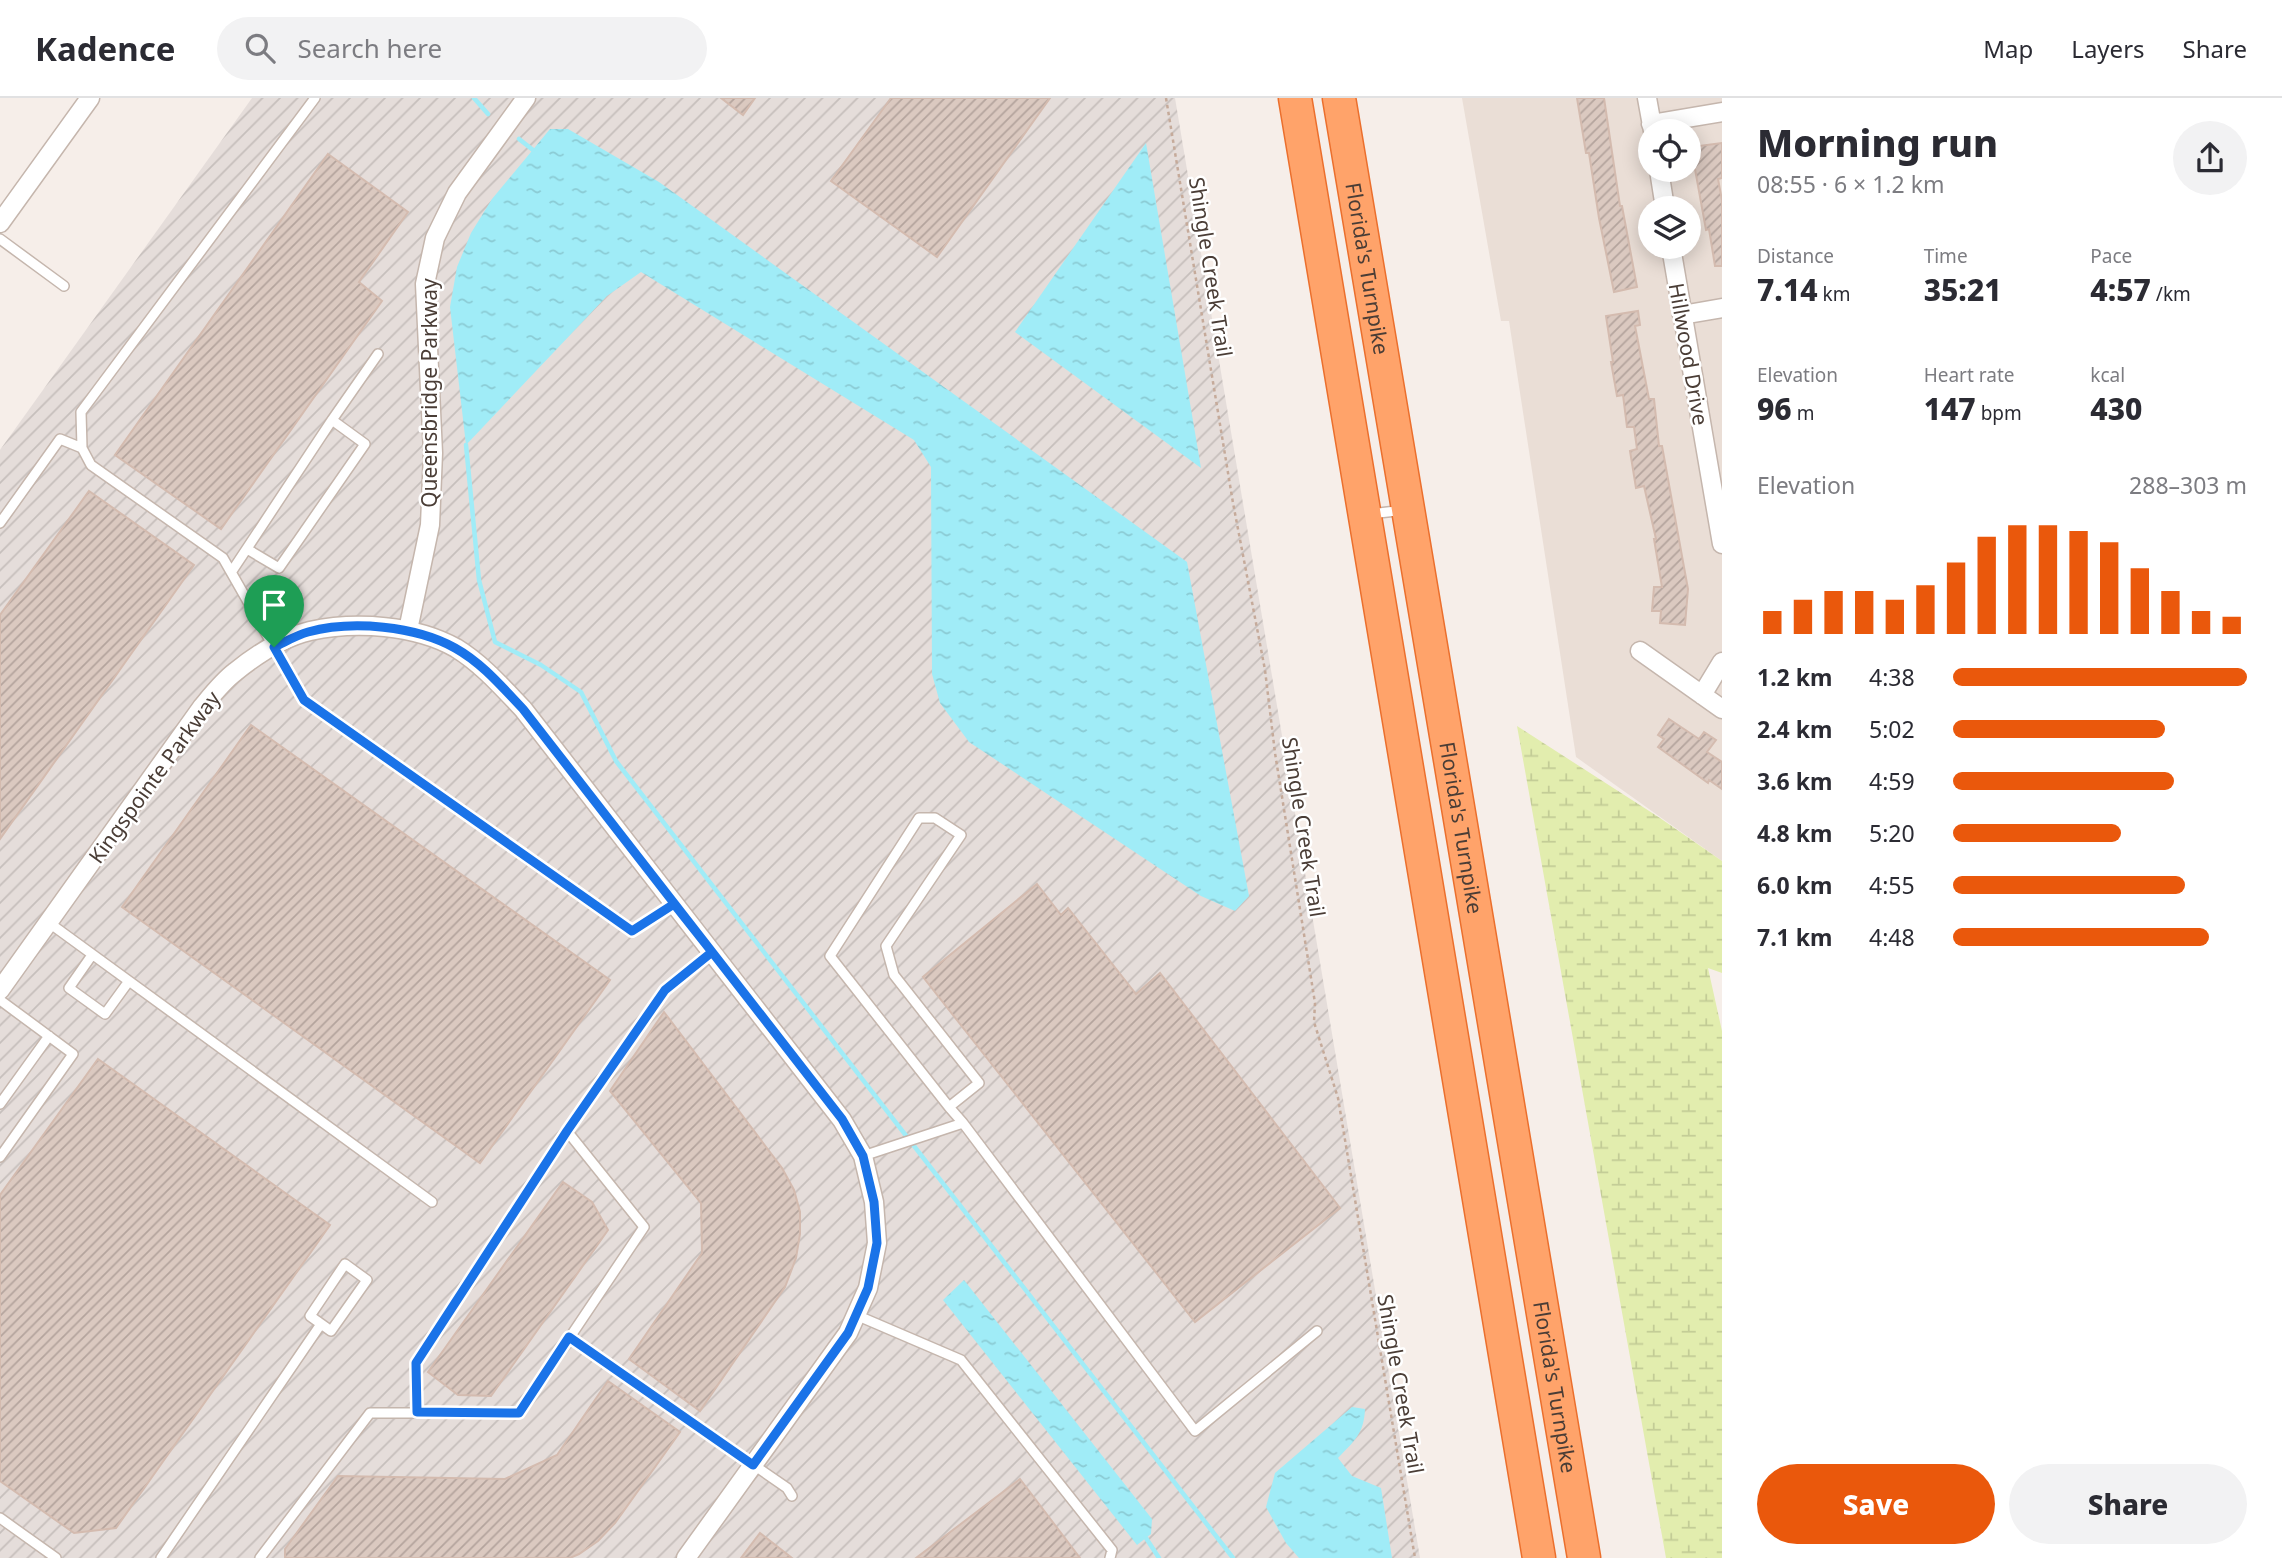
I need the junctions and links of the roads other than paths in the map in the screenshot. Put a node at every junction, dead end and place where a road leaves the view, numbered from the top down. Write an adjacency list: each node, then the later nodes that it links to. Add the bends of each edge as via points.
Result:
1 (90, 98): 10 (street)
2 (315, 98): 18 (lane, via 81,412)
3 (526, 98): 25 (street, Queensbridge Parkway, via 457,193 435,238 425,284 433,453 430,525)
4 (1295, 98): 20 (highway, Florida's Turnpike)
5 (1339, 98): 19 (highway, Florida's Turnpike)
6 (1647, 98): 8 (street)
7 (1722, 112): 9 (street)
8 (1651, 119)
9 (1689, 119)
10 (0, 223)
11 (0, 239): 13 (lane)
12 (1673, 259): 15 (street, Hillwood Drive)
13 (64, 286)
14 (1722, 308): 15 (street)
15 (1682, 315): 22 (street, Hillwood Drive)
16 (378, 354): 17 (lane)
17 (332, 419): 23 (lane); 23 (lane, via 365,444 279,568)
18 (82, 448): 21 (lane, via 60,439); 24 (lane, via 92,465 223,558)
19 (1408, 510): 20 (lane); 60 (highway, Florida's Turnpike)
20 (1364, 514): 59 (highway, Florida's Turnpike)
21 (0, 523)
22 (1722, 544)
23 (247, 549): 24 (lane)
24 (232, 571): 26 (lane)
25 (408, 630): 26 (street, Kingspointe Parkway, via 359,625 309,632); 31 (street, Kingspointe Parkway, via 455,648 489,673 523,709)
26 (274, 647): 31 (lane, via 304,700 632,931); 32 (street, Kingspointe Parkway, via 234,673 202,706)
27 (1640, 651): 29 (street)
28 (1722, 662): 29 (street)
29 (1702, 695): 30 (street)
30 (1722, 709)
31 (674, 904): 33 (street, Kingspointe Parkway)
32 (48, 922): 34 (lane); 36 (street, Kingspointe Parkway)
33 (712, 952): 42 (lane, via 665,990); 43 (street, Kingspointe Parkway, via 842,1119)
34 (92, 955): 35 (lane); 35 (lane, via 69,988 105,1014)
35 (129, 981): 45 (lane)
36 (0, 990)
37 (0, 1000): 38 (lane)
38 (49, 1036): 39 (lane); 44 (lane, via 73,1054)
39 (0, 1104)
40 (949, 1107): 40 (lane, via 830,956 919,818 935,818 961,835 886,946 894,975 979,1083); 41 (lane)
41 (963, 1123): 43 (lane); 48 (lane, via 1195,1431)
42 (567, 1131): 49 (lane, via 644,1227); 50 (lane, via 416,1363)
43 (863, 1156): 46 (street, Kingspointe Parkway, via 874,1202 877,1243 868,1288)
44 (0, 1157)
45 (432, 1202)
46 (856, 1315): 51 (street, Kingspointe Parkway, via 848,1333); 58 (lane, via 961,1360 1112,1550)
47 (321, 1324): 47 (lane, via 331,1331 368,1280 345,1264 310,1316); 55 (lane)
48 (1317, 1331)
49 (569, 1337): 50 (lane, via 519,1413); 51 (lane)
50 (417, 1412): 56 (lane, via 370,1413)
51 (753, 1465): 52 (lane); 57 (street, Kingspointe Parkway)
52 (792, 1496)
53 (0, 1518): 54 (lane)
54 (55, 1558)
55 (161, 1558)
56 (260, 1558)
57 (686, 1558)
58 (1110, 1558)
59 (1539, 1558)
60 (1584, 1558)

